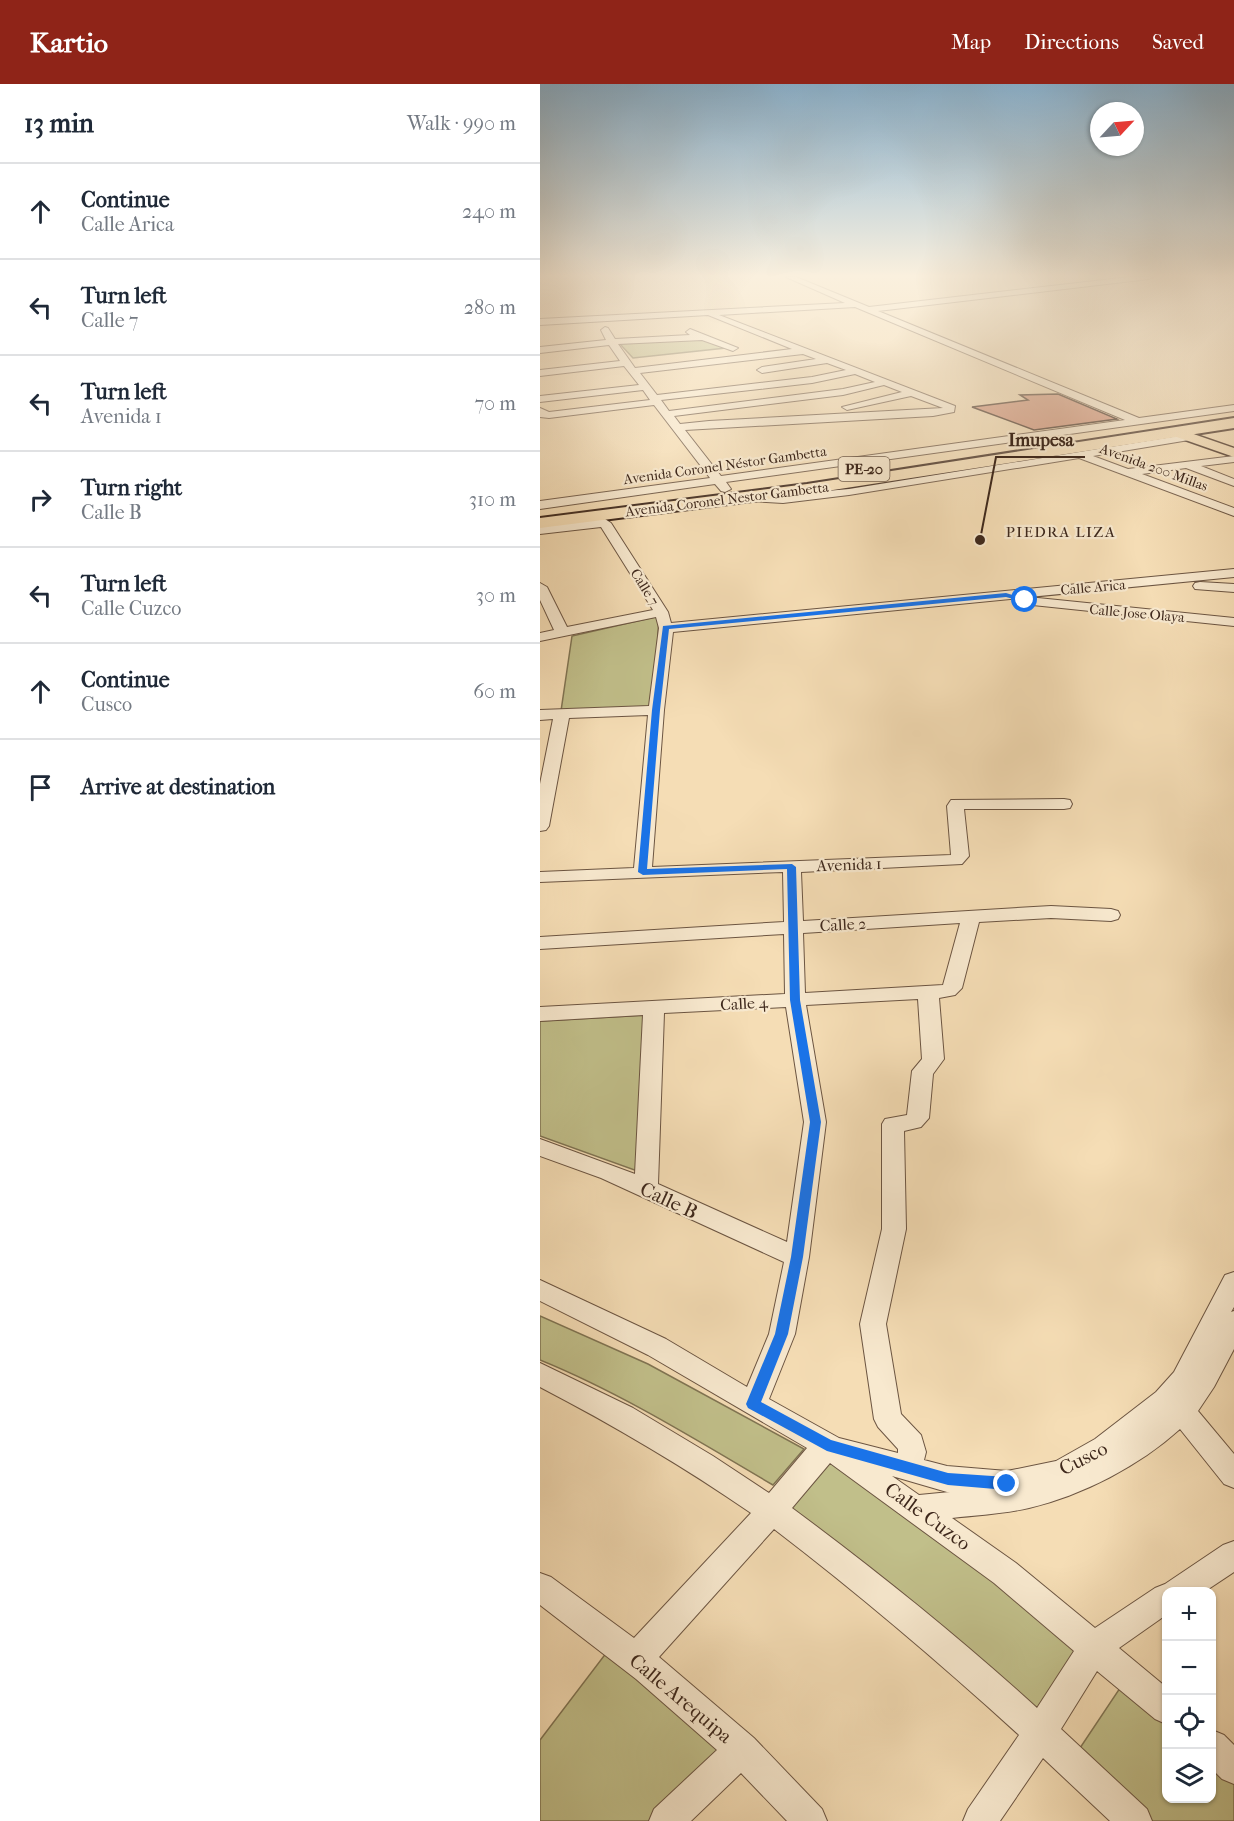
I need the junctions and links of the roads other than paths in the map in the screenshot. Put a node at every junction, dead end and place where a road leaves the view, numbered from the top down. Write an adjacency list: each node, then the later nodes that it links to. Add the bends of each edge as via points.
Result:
1 (623, 358): 7 (street)
2 (746, 358): 8 (street)
3 (822, 358): 6 (street)
4 (985, 358): 18 (street)
5 (1005, 358): 16 (street)
6 (827, 360): 9 (street); 10 (street)
7 (627, 364): 8 (street); 11 (street); 15 (street)
8 (680, 366): 13 (street)
9 (856, 371): 12 (street); 14 (street)
10 (748, 372)
11 (540, 373)
12 (886, 382): 17 (street); 20 (street)
13 (699, 385): 14 (street); 21 (street)
14 (771, 385): 20 (street)
15 (647, 387): 19 (street); 21 (street)
16 (1082, 390): 18 (street); 30 (street)
17 (912, 393): 22 (street); 28 (street, via 951,408 933,413)
18 (1069, 393): 30 (street)
19 (540, 399)
20 (786, 399): 25 (street); 27 (street)
21 (656, 400): 24 (street); 25 (street)
22 (843, 407): 27 (street); 28 (street)
23 (1234, 408): 30 (street)
24 (541, 413)
25 (667, 414): 31 (street)
26 (1234, 414): 30 (highway, Avenida Coronel Nestor Gambetta / PE-20)
27 (803, 416): 28 (street); 31 (street)
28 (866, 416)
29 (1234, 425): 30 (highway, Avenida Coronel Nestor Gambetta / PE-20); 30 (street)
30 (1169, 427): 32 (main road); 33 (highway, Avenida Coronel Nestor Gambetta / PE-20); 34 (main road); 39 (highway, Avenida Coronel Nestor Gambetta / PE-20)
31 (677, 428): 39 (street)
32 (1234, 443)
33 (1071, 452): 37 (street, Avenida 200 Millas); 40 (highway, Avenida Coronel Nestor Gambetta / PE-20)
34 (1234, 453)
35 (1234, 459): 36 (street)
36 (1187, 465): 37 (street); 38 (street)
37 (1127, 472): 43 (street, Avenida 200 Millas)
38 (1234, 483)
39 (722, 486): 41 (street, Avenida Coronel Néstor Gambetta); 42 (highway, Avenida Coronel Nestor Gambetta / PE-20)
40 (751, 496): 44 (highway, Avenida Coronel Nestor Gambetta / PE-20); 45 (highway, via 710,508)
41 (540, 505)
42 (540, 512)
43 (1234, 512)
44 (540, 523)
45 (605, 523): 46 (street); 52 (street, Calle 7)
46 (540, 530)
47 (1234, 573): 48 (street)
48 (1182, 582): 50 (street); 51 (street, Calle Arica, via 1146,582)
49 (540, 587): 54 (street)
50 (1234, 588)
51 (1040, 598): 52 (street, Calle Jose Olaya, via 1006,595); 53 (street, Calle Jose Olaya)
52 (663, 620): 54 (street); 56 (street)
53 (1234, 621)
54 (563, 633): 55 (street)
55 (540, 637)
56 (656, 710): 57 (street); 62 (street)
57 (562, 714): 58 (street); 60 (street)
58 (540, 715)
59 (1064, 804): 63 (street, Avenida 1, via 957,804 960,856 956,860)
60 (541, 815)
61 (540, 865): 62 (street, Avenida 1)
62 (643, 865): 63 (street, Avenida 1); 64 (street, Avenida 1)
63 (792, 867): 67 (street)
64 (540, 877)
65 (1111, 915): 66 (street, Calle 2, via 1051,912)
66 (971, 918): 67 (street, Calle 2); 69 (street, via 952,988)
67 (792, 926): 68 (street, Calle 2); 70 (street)
68 (540, 943)
69 (938, 991): 70 (street, Calle 4); 83 (street, via 933,1059 923,1071 918,1118 893,1124 894,1229 873,1324 888,1419 910,1444)
70 (795, 1000): 71 (street, Calle 4); 75 (street, via 815,1122)
71 (654, 1008): 72 (street, Calle 4); 74 (street)
72 (540, 1014)
73 (540, 1147): 74 (street, Calle B)
74 (646, 1190): 75 (street, Calle B)
75 (797, 1257): 80 (street, via 782,1334)
76 (1231, 1286): 83 (street, Cusco, via 1183,1380 1152,1412 1085,1461 1061,1472 1007,1484 948,1479)
77 (540, 1290): 80 (street, Calle Cuzco, via 657,1347)
78 (1234, 1321): 81 (street, via 1216,1361)
79 (540, 1374): 86 (street, via 627,1418)
80 (753, 1404): 82 (street, Calle Cuzco)
81 (1181, 1411): 84 (street); 85 (street, via 1138,1444 1075,1480 1029,1496)
82 (827, 1445): 83 (street, Cusco); 85 (street, Calle Cuzco); 86 (street)
83 (908, 1468)
84 (1234, 1474)
85 (918, 1508): 91 (street, Calle Cuzco)
86 (773, 1510): 92 (street); 94 (street, via 882,1594)
87 (1234, 1555): 89 (street)
88 (540, 1587): 92 (street, Calle Arequipa)
89 (1185, 1587)
90 (1162, 1601): 91 (street)
91 (1094, 1647): 93 (street, Calle Cuzco); 94 (street)
92 (636, 1659): 96 (street, Calle Arequipa)
93 (1162, 1704)
94 (1041, 1732): 100 (street); 101 (street)
95 (1214, 1749): 97 (street)
96 (742, 1750): 98 (street); 99 (street, Calle Arequipa)
97 (1234, 1767)
98 (666, 1821)
99 (810, 1821)
100 (980, 1821)
101 (1135, 1821)

